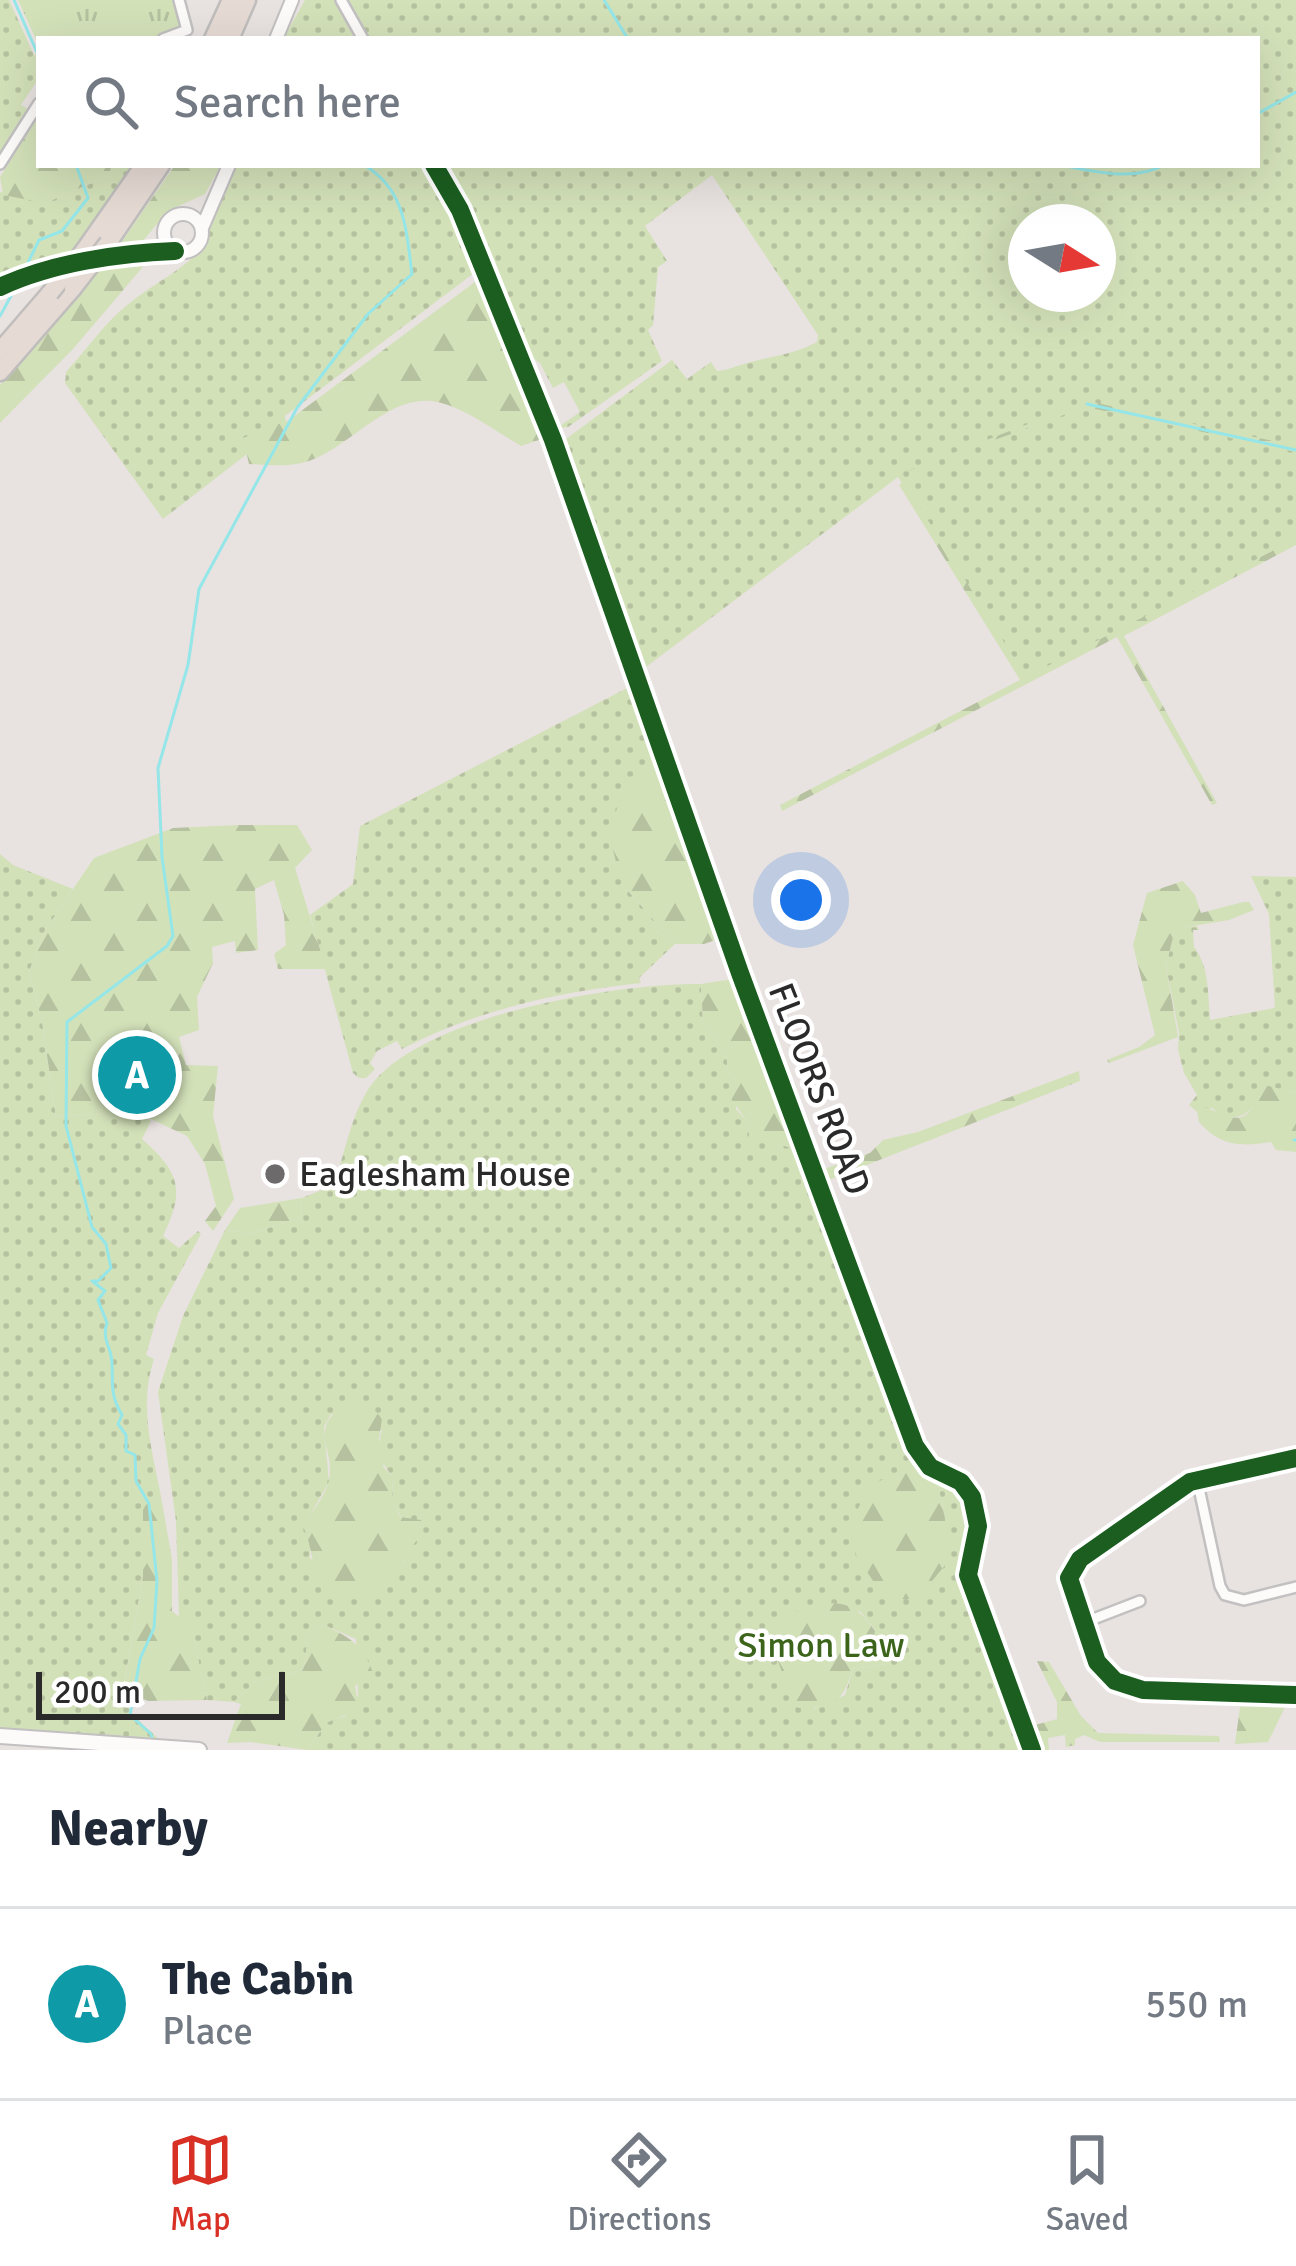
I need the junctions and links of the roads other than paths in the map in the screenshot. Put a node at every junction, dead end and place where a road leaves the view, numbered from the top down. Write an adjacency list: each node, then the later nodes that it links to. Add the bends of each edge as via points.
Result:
1 (179, 0): 6 (street, via 188,30)
2 (231, 0): 7 (highway)
3 (248, 0): 8 (highway)
4 (341, 0): 10 (street)
5 (293, 2): 9 (street)
6 (171, 36)
7 (214, 36)
8 (231, 36)
9 (277, 36)
10 (361, 36)
11 (36, 108): 12 (street)
12 (0, 164)
13 (142, 168): 24 (highway, bridge)
14 (159, 168): 25 (highway, bridge)
15 (228, 168): 17 (street)
16 (436, 168): 35 (street, FLOORS ROAD, via 553,440 915,1447 972,1497 978,1526 968,1574)
17 (216, 195): 18 (street); 20 (street)
18 (184, 214): 19 (street); 20 (street)
19 (166, 224): 21 (street, via 165,241); 22 (street)
20 (202, 229): 21 (street, via 196,248)
21 (176, 251): 22 (street)
22 (136, 253): 23 (street)
23 (0, 287)
24 (0, 351)
25 (0, 372)
26 (1296, 1458): 27 (street)
27 (1197, 1479): 28 (street, via 1225,1595 1244,1600); 30 (street, via 1074,1565 1069,1586)
28 (1296, 1587)
29 (1140, 1601): 30 (street)
30 (1083, 1623): 31 (street, via 1102,1669 1134,1689)
31 (1296, 1695)
32 (0, 1736): 33 (main road)
33 (104, 1747): 34 (main road)
34 (199, 1750)
35 (1032, 1750)

